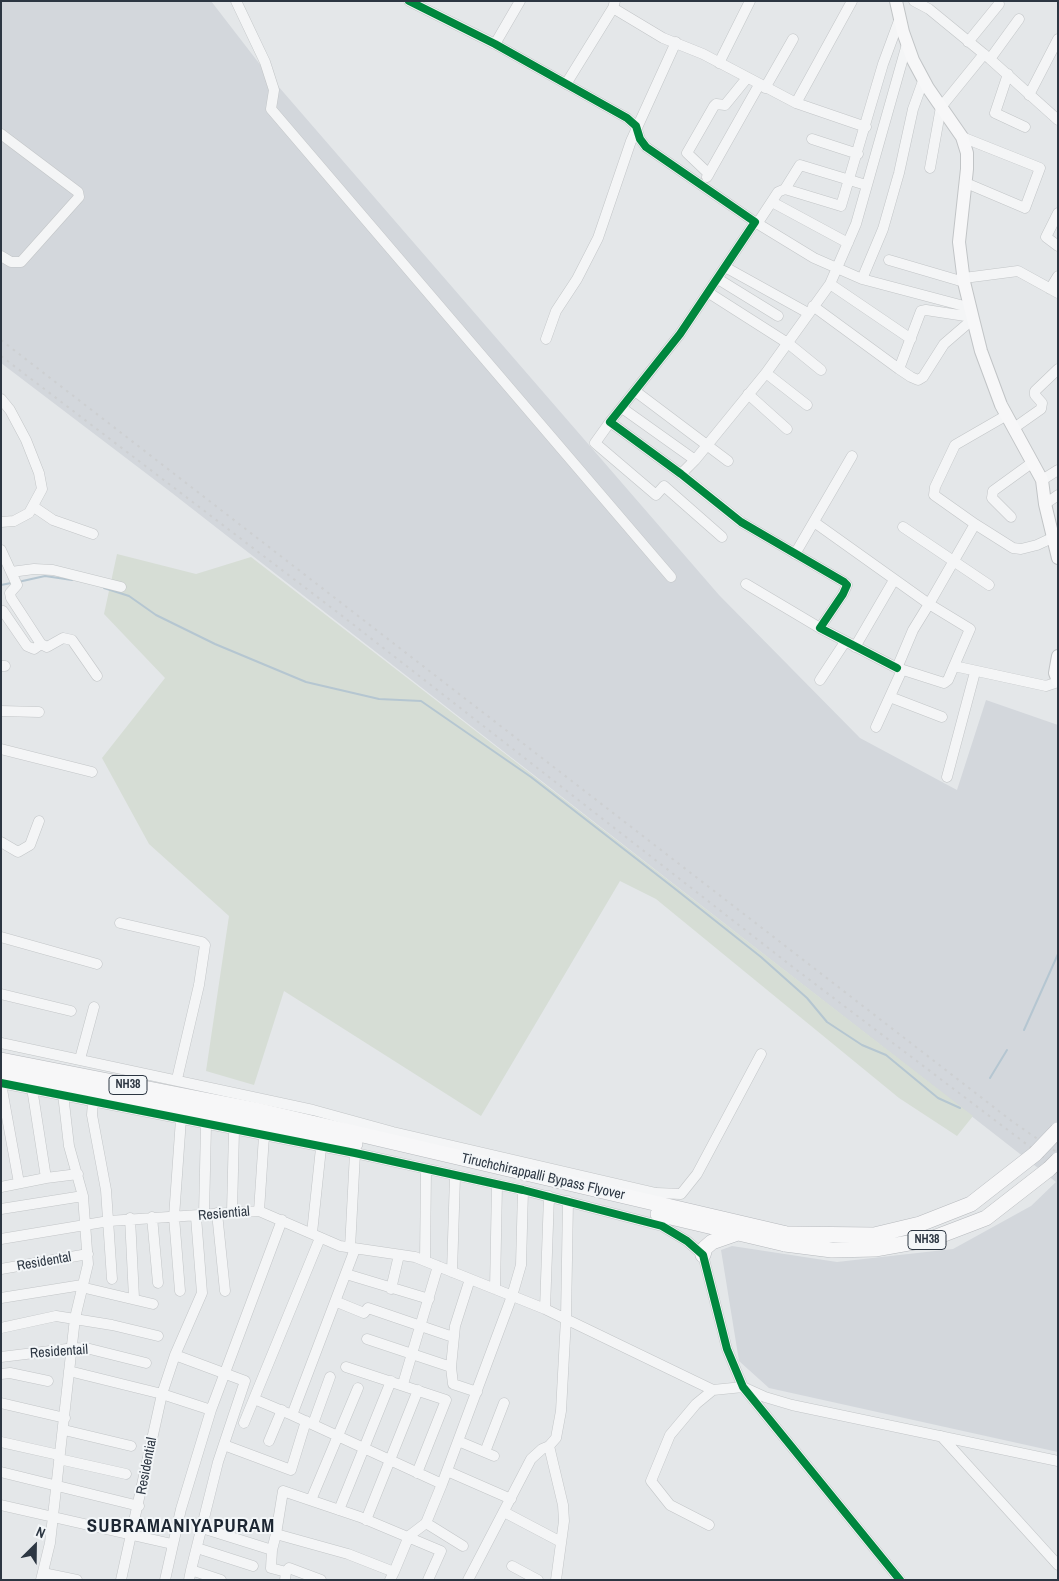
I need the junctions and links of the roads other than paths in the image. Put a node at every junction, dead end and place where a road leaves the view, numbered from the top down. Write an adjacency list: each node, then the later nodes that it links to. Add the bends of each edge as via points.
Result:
1 (236, 1): 101 (street, via 265,62 274,90 271,110)
2 (409, 1): 16 (street)
3 (520, 1): 16 (street)
4 (750, 1): 19 (street)
5 (852, 1): 26 (street)
6 (896, 1): 10 (main road)
7 (914, 1): 15 (street, via 929,9)
8 (998, 4): 15 (street)
9 (614, 5): 14 (street, via 663,38); 23 (street)
10 (900, 18): 17 (main road); 29 (street)
11 (1019, 19): 18 (street)
12 (793, 39): 24 (street)
13 (1058, 39): 25 (street)
14 (676, 42): 19 (street); 31 (street)
15 (968, 42): 18 (street)
16 (495, 44): 23 (street)
17 (907, 44): 22 (main road); 40 (street)
18 (987, 56): 20 (street); 27 (street)
19 (718, 63): 21 (street)
20 (1008, 74): 25 (street); 30 (street, via 995,113)
21 (747, 78): 24 (street); 37 (street, via 725,105 714,106 687,152)
22 (924, 81): 27 (main road); 54 (street, via 913,109 883,229)
23 (566, 84): 31 (street, via 627,118)
24 (762, 86): 26 (street); 37 (street)
25 (1029, 95): 28 (street)
26 (796, 103): 29 (street)
27 (941, 106): 33 (main road); 36 (street)
28 (1058, 119)
29 (866, 127): 35 (street)
30 (1024, 127)
31 (637, 129): 41 (street, via 646,147); 62 (street, via 598,238 556,311)
32 (1, 134): 48 (street, via 78,192 79,197 21,262 11,262)
33 (962, 137): 39 (main road, via 967,153); 39 (street, via 1040,168 1025,208)
34 (812, 139): 35 (street)
35 (858, 154): 38 (street)
36 (930, 168)
37 (709, 174): 41 (street)
38 (850, 180): 40 (street); 42 (street, via 800,165); 42 (street, via 841,206)
39 (966, 183): 55 (main road, via 959,242)
40 (866, 185): 46 (street)
41 (702, 186): 45 (street)
42 (785, 189): 43 (street, via 778,192)
43 (772, 202): 45 (street); 46 (street)
44 (1058, 213): 47 (street, via 1046,237)
45 (756, 223): 50 (street); 51 (street)
46 (848, 243): 51 (street)
47 (1058, 246)
48 (1, 256)
49 (889, 260): 55 (street)
50 (726, 268): 53 (street); 59 (street)
51 (835, 268): 54 (street); 56 (street)
52 (1058, 276): 57 (street)
53 (718, 279): 58 (street); 61 (street)
54 (862, 279): 60 (street, via 964,306)
55 (964, 280): 57 (street, via 1013,270); 60 (main road)
56 (830, 284): 59 (street); 63 (street)
57 (1054, 291)
58 (709, 293): 64 (street); 69 (street)
59 (810, 310): 64 (street); 65 (street)
60 (972, 314): 63 (street, via 921,311); 65 (street, via 944,344 923,377 918,380); 74 (main road, via 983,359)
61 (778, 316)
62 (546, 338)
63 (911, 339): 65 (street)
64 (788, 344): 66 (street); 68 (street)
65 (899, 369)
66 (821, 370)
67 (1058, 370): 76 (street, via 1035,391 1042,403 1041,409)
68 (766, 373): 70 (street); 72 (street)
69 (635, 391): 73 (street); 78 (street)
70 (748, 394): 77 (street); 78 (street)
71 (1, 399): 88 (street, via 26,440 39,473 42,490)
72 (806, 405)
73 (622, 408): 75 (street); 80 (street)
74 (1007, 415): 76 (main road); 92 (street, via 955,445 935,487 934,495)
75 (610, 422): 84 (street); 96 (street, via 595,443 656,495 664,486)
76 (1014, 428): 82 (main road)
77 (787, 429)
78 (707, 445): 80 (street); 81 (street)
79 (852, 456): 91 (street)
80 (695, 460): 84 (street)
81 (728, 461)
82 (1033, 462): 85 (main road); 89 (street, via 993,491 992,498)
83 (1058, 470): 85 (street)
84 (681, 474): 98 (street, via 740,522)
85 (1042, 480): 87 (main road)
86 (1058, 495): 87 (street)
87 (1045, 504): 94 (main road)
88 (34, 507): 90 (street, via 22,517); 95 (street, via 53,520)
89 (1011, 517)
90 (1, 522)
91 (814, 522): 98 (street); 103 (street)
92 (975, 524): 94 (street, via 1013,548 1021,549 1037,545); 100 (street)
93 (903, 527): 100 (street)
94 (1054, 533): 99 (main road)
95 (93, 534)
96 (722, 537)
97 (1, 550): 102 (street)
98 (795, 554): 109 (street, via 847,585)
99 (1058, 558)
100 (952, 562): 105 (street); 107 (street)
101 (671, 577)
102 (14, 578): 106 (street, via 34,568); 111 (street, via 11,598)
103 (894, 580): 107 (street); 112 (street)
104 (746, 584): 109 (street)
105 (989, 585)
106 (121, 587)
107 (928, 604): 114 (street, via 970,628); 115 (street, via 913,630)
108 (3, 611): 111 (street, via 27,646 34,649)
109 (820, 628): 110 (street)
110 (845, 642): 112 (street); 118 (street)
111 (41, 644): 117 (street, via 47,648 63,638 72,640)
112 (855, 647): 115 (street)
113 (1058, 656): 119 (main road, via 1055,673)
114 (954, 666): 115 (street, via 944,683); 116 (street)
115 (900, 669): 120 (street)
116 (975, 672): 119 (street, via 1046,686); 127 (street)
117 (97, 676)
118 (820, 680)
119 (1058, 682)
120 (890, 697): 123 (street); 124 (street)
121 (1, 711): 122 (street)
122 (39, 712)
123 (942, 717)
124 (876, 727)
125 (1, 749): 126 (street)
126 (92, 772)
127 (947, 777)
128 (39, 821): 129 (street, via 30,845 18,852)
129 (1, 842)
130 (120, 923): 141 (street, via 205,945 199,986)
131 (1, 938): 132 (street)
132 (97, 964)
133 (1, 994): 135 (street)
134 (94, 1007): 138 (street)
135 (71, 1011)
136 (1, 1043): 138 (street)
137 (761, 1054): 155 (street, via 698,1174 681,1194 656,1193)
138 (80, 1059): 141 (street)
139 (1, 1060): 162 (highway, Tiruchchirappalli Bypass Flyover / NH38, via 256,1110)
140 (1, 1073): 178 (highway, Tiruchchirappalli Bypass Flyover / NH38, via 376,1148)
141 (177, 1079): 155 (street)
142 (1, 1083): 143 (street); 159 (street)
143 (32, 1088): 144 (street); 158 (street)
144 (63, 1094): 145 (street); 156 (street, via 69,1146)
145 (93, 1101): 146 (street); 175 (street, via 92,1115)
146 (181, 1119): 147 (street); 173 (street)
147 (206, 1125): 148 (street); 171 (street)
148 (234, 1130): 150 (street); 170 (street)
149 (1058, 1130): 181 (highway, Tiruchchirappalli Bypass Flyover / NH38, bridge, via 1035,1154 971,1204 920,1224 874,1236)
150 (264, 1136): 151 (street); 168 (street)
151 (321, 1148): 152 (street); 179 (street)
152 (355, 1153): 154 (street); 182 (street)
153 (1058, 1160): 181 (highway, Tiruchchirappalli Bypass Flyover / NH38, bridge, via 986,1218 930,1239 875,1249 832,1250)
154 (426, 1169): 157 (street); 186 (street)
155 (559, 1169): 162 (street)
156 (78, 1174): 158 (street); 164 (street)
157 (455, 1176): 160 (street); 189 (street)
158 (46, 1178): 159 (street)
159 (18, 1184): 161 (street)
160 (497, 1185): 163 (street); 196 (street)
161 (1, 1187)
162 (585, 1187): 181 (highway, Tiruchchirappalli Bypass Flyover / NH38)
163 (523, 1190): 165 (street); 199 (street, via 521,1265)
164 (83, 1196): 167 (street); 177 (street)
165 (549, 1196): 166 (street); 205 (street)
166 (568, 1201): 185 (street, via 662,1226); 207 (street)
167 (1, 1209)
168 (259, 1211): 170 (street, Resiential); 176 (street, Resiential)
169 (217, 1212): 170 (street, Resiential); 171 (street, Resiential); 198 (street)
170 (232, 1212)
171 (200, 1216): 173 (street, Resiential); 214 (street, Residential, via 202,1292)
172 (152, 1217): 173 (street, Resiential); 174 (street, Resiential); 193 (street)
173 (174, 1217): 197 (street)
174 (130, 1218): 175 (street, Resiential); 201 (street)
175 (109, 1220): 177 (street, Resiential); 191 (street)
176 (282, 1220): 179 (street, Resiential); 221 (street)
177 (85, 1225): 180 (street, Resiential); 183 (street)
178 (737, 1234): 181 (highway, Tiruchchirappalli Bypass Flyover / NH38); 185 (highway, via 712,1242 705,1248)
179 (316, 1236): 182 (street, Resiential); 234 (street)
180 (1, 1239)
181 (786, 1239)
182 (352, 1248): 184 (street, Resiential); 190 (street)
183 (88, 1254): 188 (street, Residental); 194 (street)
184 (399, 1255): 186 (street, Resiential); 195 (street)
185 (704, 1255): 228 (street, via 727,1350)
186 (425, 1261): 187 (street, Resiential)
187 (438, 1266): 189 (street, Resiential); 202 (street)
188 (1, 1269)
189 (452, 1272): 192 (street, Resiential)
190 (346, 1274): 195 (street); 203 (street)
191 (112, 1279)
192 (470, 1279): 196 (street, Resiential); 211 (street)
193 (158, 1283)
194 (82, 1286): 200 (street); 201 (street); 206 (street)
195 (391, 1289): 202 (street)
196 (495, 1289): 199 (street, Resiential)
197 (180, 1291)
198 (225, 1291)
199 (512, 1296): 205 (street, Resiential); 232 (street)
200 (1, 1298)
201 (134, 1298): 204 (street)
202 (429, 1299): 208 (street)
203 (337, 1302): 208 (street, via 364,1312 368,1308); 239 (street)
204 (152, 1304)
205 (545, 1308): 207 (street, Resiential)
206 (75, 1318): 209 (street, via 56,1316); 210 (street); 213 (street)
207 (566, 1318): 231 (street, Resiential); 251 (street, via 561,1411 556,1438)
208 (420, 1326): 211 (street); 215 (street)
209 (1, 1328)
210 (158, 1336)
211 (453, 1337): 219 (street)
212 (367, 1339): 215 (street)
213 (71, 1349): 216 (street, Residentail); 217 (street, Residentail, via 90,1349); 220 (street)
214 (175, 1355): 221 (street); 233 (street, Residential)
215 (412, 1355): 219 (street); 226 (street)
216 (1, 1357)
217 (146, 1363)
218 (346, 1367): 225 (street)
219 (451, 1367): 227 (street)
220 (69, 1371): 233 (street); 240 (street)
221 (223, 1373): 238 (street); 249 (street, via 245,1381)
222 (1, 1374): 224 (street, via 10,1372)
223 (330, 1377): 241 (street)
224 (48, 1381)
225 (391, 1381): 226 (street); 252 (street)
226 (403, 1384): 230 (street)
227 (453, 1384): 232 (street); 235 (street)
228 (744, 1387): 231 (street); 245 (street, via 792,1405); 297 (street)
229 (358, 1388): 244 (street)
230 (418, 1390): 235 (street); 254 (street)
231 (713, 1390): 271 (street, via 696,1404 670,1435 651,1481 670,1505)
232 (477, 1392): 247 (street)
233 (162, 1394): 238 (street); 265 (street, Residential)
234 (254, 1399): 239 (street); 242 (street)
235 (446, 1400): 258 (street)
236 (504, 1403): 247 (street, via 490,1454)
237 (1, 1404): 240 (street)
238 (211, 1410): 277 (street)
239 (287, 1412): 241 (street); 246 (street)
240 (65, 1418): 243 (street)
241 (309, 1422): 244 (street); 249 (street, via 291,1470)
242 (244, 1423)
243 (64, 1430): 250 (street); 253 (street)
244 (337, 1435): 252 (street); 263 (street)
245 (941, 1436): 255 (street); 281 (street)
246 (269, 1441)
247 (458, 1441): 256 (street)
248 (1, 1442): 253 (street)
249 (224, 1445): 272 (street)
250 (131, 1446)
251 (549, 1446): 262 (street, via 531,1459); 276 (street, via 563,1505)
252 (363, 1447): 254 (street); 266 (street)
253 (59, 1457): 259 (street); 261 (street)
254 (390, 1460): 258 (street); 269 (street)
255 (1058, 1461)
256 (447, 1471): 260 (street); 262 (street)
257 (1, 1472): 261 (street, Residential)
258 (417, 1473): 260 (street)
259 (126, 1474)
260 (442, 1484): 270 (street)
261 (56, 1485): 265 (street, Residential); 268 (street)
262 (511, 1499): 267 (street)
263 (311, 1500): 266 (street); 273 (street, via 283,1491)
264 (1, 1504): 268 (street)
265 (139, 1506): 274 (street)
266 (340, 1510): 269 (street)
267 (504, 1512): 276 (street); 294 (street)
268 (53, 1517): 274 (street); 285 (street)
269 (366, 1520): 275 (street)
270 (426, 1523): 275 (street); 278 (street)
271 (709, 1525)
272 (202, 1528): 279 (street); 280 (street)
273 (276, 1534): 280 (street); 287 (street, via 348,1554)
274 (132, 1535): 277 (street); 289 (street)
275 (409, 1536): 287 (street); 293 (street, via 441,1551)
276 (561, 1542): 296 (street)
277 (172, 1544): 290 (street)
278 (463, 1546)
279 (197, 1548): 282 (street); 284 (street)
280 (272, 1550): 286 (street, via 271,1568)
281 (1058, 1565)
282 (253, 1566)
283 (512, 1566): 295 (street)
284 (190, 1575): 291 (street)
285 (42, 1576): 288 (street)
286 (285, 1576): 292 (street, via 289,1568 293,1568)
287 (392, 1576)
288 (77, 1580)
289 (121, 1580)
290 (165, 1580)
291 (221, 1580)
292 (321, 1580)
293 (428, 1580)
294 (468, 1580)
295 (538, 1580)
296 (556, 1580)
297 (900, 1580)

